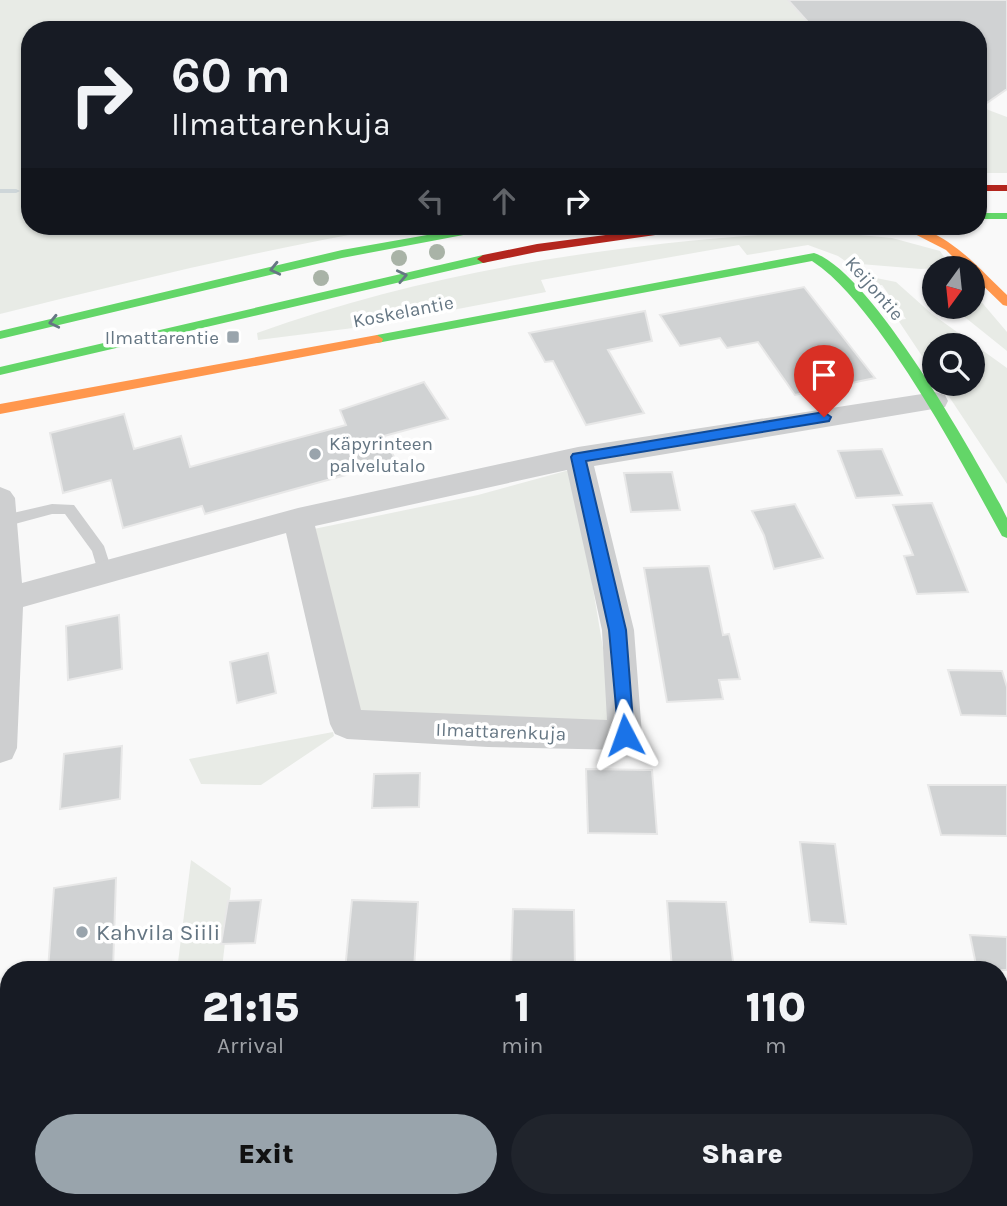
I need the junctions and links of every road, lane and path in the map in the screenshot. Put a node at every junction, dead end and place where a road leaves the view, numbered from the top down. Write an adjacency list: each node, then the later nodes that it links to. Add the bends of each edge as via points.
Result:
1 (987, 188): 2 (main road)
2 (1007, 188)
3 (987, 216): 4 (main road)
4 (1007, 216)
5 (446, 235): 10 (main road, one-way to 10, via 342,254)
6 (631, 235): 11 (main road, Koskelantie, one-way to 6, via 393,278 537,248)
7 (933, 235): 9 (main road, via 951,245)
8 (814, 257): 12 (main road, Keijontie, via 851,288); 13 (main road, Koskelantie)
9 (1007, 302)
10 (0, 335)
11 (0, 371)
12 (934, 401): 14 (street); 17 (main road, Keijontie)
13 (0, 410)
14 (578, 457): 16 (street); 16 (street, Ilmattarenkuja, via 618,630 625,735 347,724)
15 (1, 514): 18 (lane, via 69,509 99,550); 19 (street)
16 (298, 519): 18 (street)
17 (1007, 532)
18 (105, 574): 19 (street)
19 (4, 600): 20 (street)
20 (0, 748)

